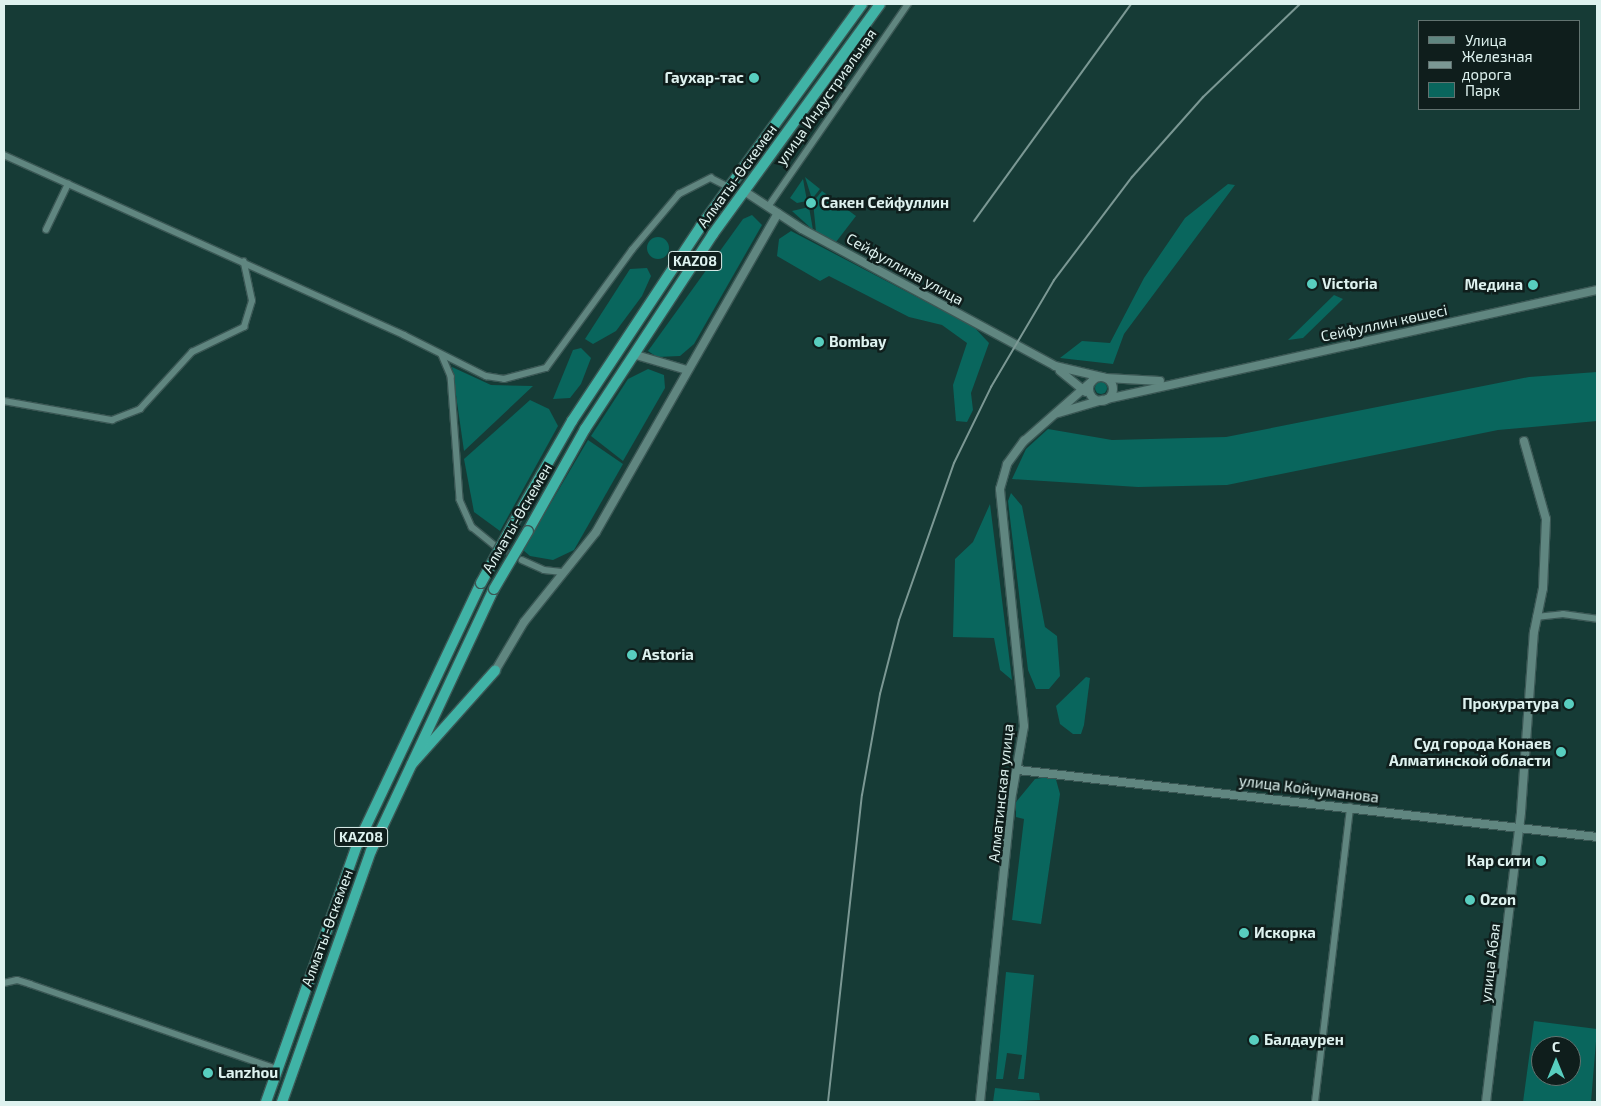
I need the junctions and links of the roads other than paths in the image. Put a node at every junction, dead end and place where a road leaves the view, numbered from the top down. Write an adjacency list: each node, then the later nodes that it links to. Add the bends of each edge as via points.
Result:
1 (862, 4): 6 (highway, Алматы-Өскемен / KAZ08)
2 (880, 4): 7 (highway, Алматы-Өскемен / KAZ08)
3 (908, 4): 8 (street, улица Индустриальная)
4 (4, 155): 5 (street)
5 (68, 184): 10 (street); 11 (street)
6 (729, 187): 13 (street, via 711,178 680,194 632,250 546,368 504,380); 38 (highway, Алматы-Өскемен / KAZ08, bridge, via 572,421 481,583 376,802)
7 (744, 192): 8 (street, Сейфуллина улица); 14 (highway, Алматы-Өскемен / KAZ08)
8 (768, 207): 9 (street, Сейфуллина улица)
9 (778, 213): 15 (street, Сейфуллина улица); 16 (street)
10 (46, 230)
11 (244, 262): 13 (street); 22 (street, via 252,301 244,327 192,352 140,409 112,420)
12 (1597, 290): 18 (street, Сейфуллин көшесі)
13 (442, 355): 26 (street, via 452,385 460,500 472,527)
14 (636, 355): 16 (street); 32 (highway, Алматы-Өскемен / KAZ08, bridge, via 585,429 494,589)
15 (1055, 366): 17 (street); 20 (street)
16 (687, 370): 28 (street, via 596,532)
17 (1103, 377): 18 (street); 19 (street); 23 (street, via 1113,388)
18 (1176, 380): 23 (street)
19 (1092, 381): 20 (street, Алматинская улица); 21 (street)
20 (1082, 389): 21 (street); 24 (street, Алматинская улица)
21 (1092, 395): 23 (street)
22 (4, 400)
23 (1105, 400): 24 (street)
24 (1052, 416): 33 (street, Алматинская улица, via 1015,453 1000,489 1024,726)
25 (1524, 441): 29 (street, улица Абая, via 1546,519)
26 (494, 545)
27 (522, 560): 28 (street, via 544,570)
28 (564, 572): 31 (street, via 524,622)
29 (1536, 617): 30 (street, via 1563,614); 35 (street, улица Абая)
30 (1597, 619)
31 (496, 671): 32 (highway)
32 (408, 768): 40 (highway, Алматы-Өскемен / KAZ08, via 370,851)
33 (1018, 770): 34 (street, улица Койчуманова); 41 (street, Алматинская улица)
34 (1350, 807): 35 (street, улица Койчуманова); 42 (street)
35 (1519, 827): 36 (street, улица Койчуманова); 43 (street, улица Абая)
36 (1597, 837)
37 (4, 983): 38 (street, via 17,980 30,984)
38 (276, 1069): 39 (highway, Алматы-Өскемен / KAZ08)
39 (266, 1102)
40 (282, 1102)
41 (980, 1102)
42 (1315, 1102)
43 (1486, 1102)

